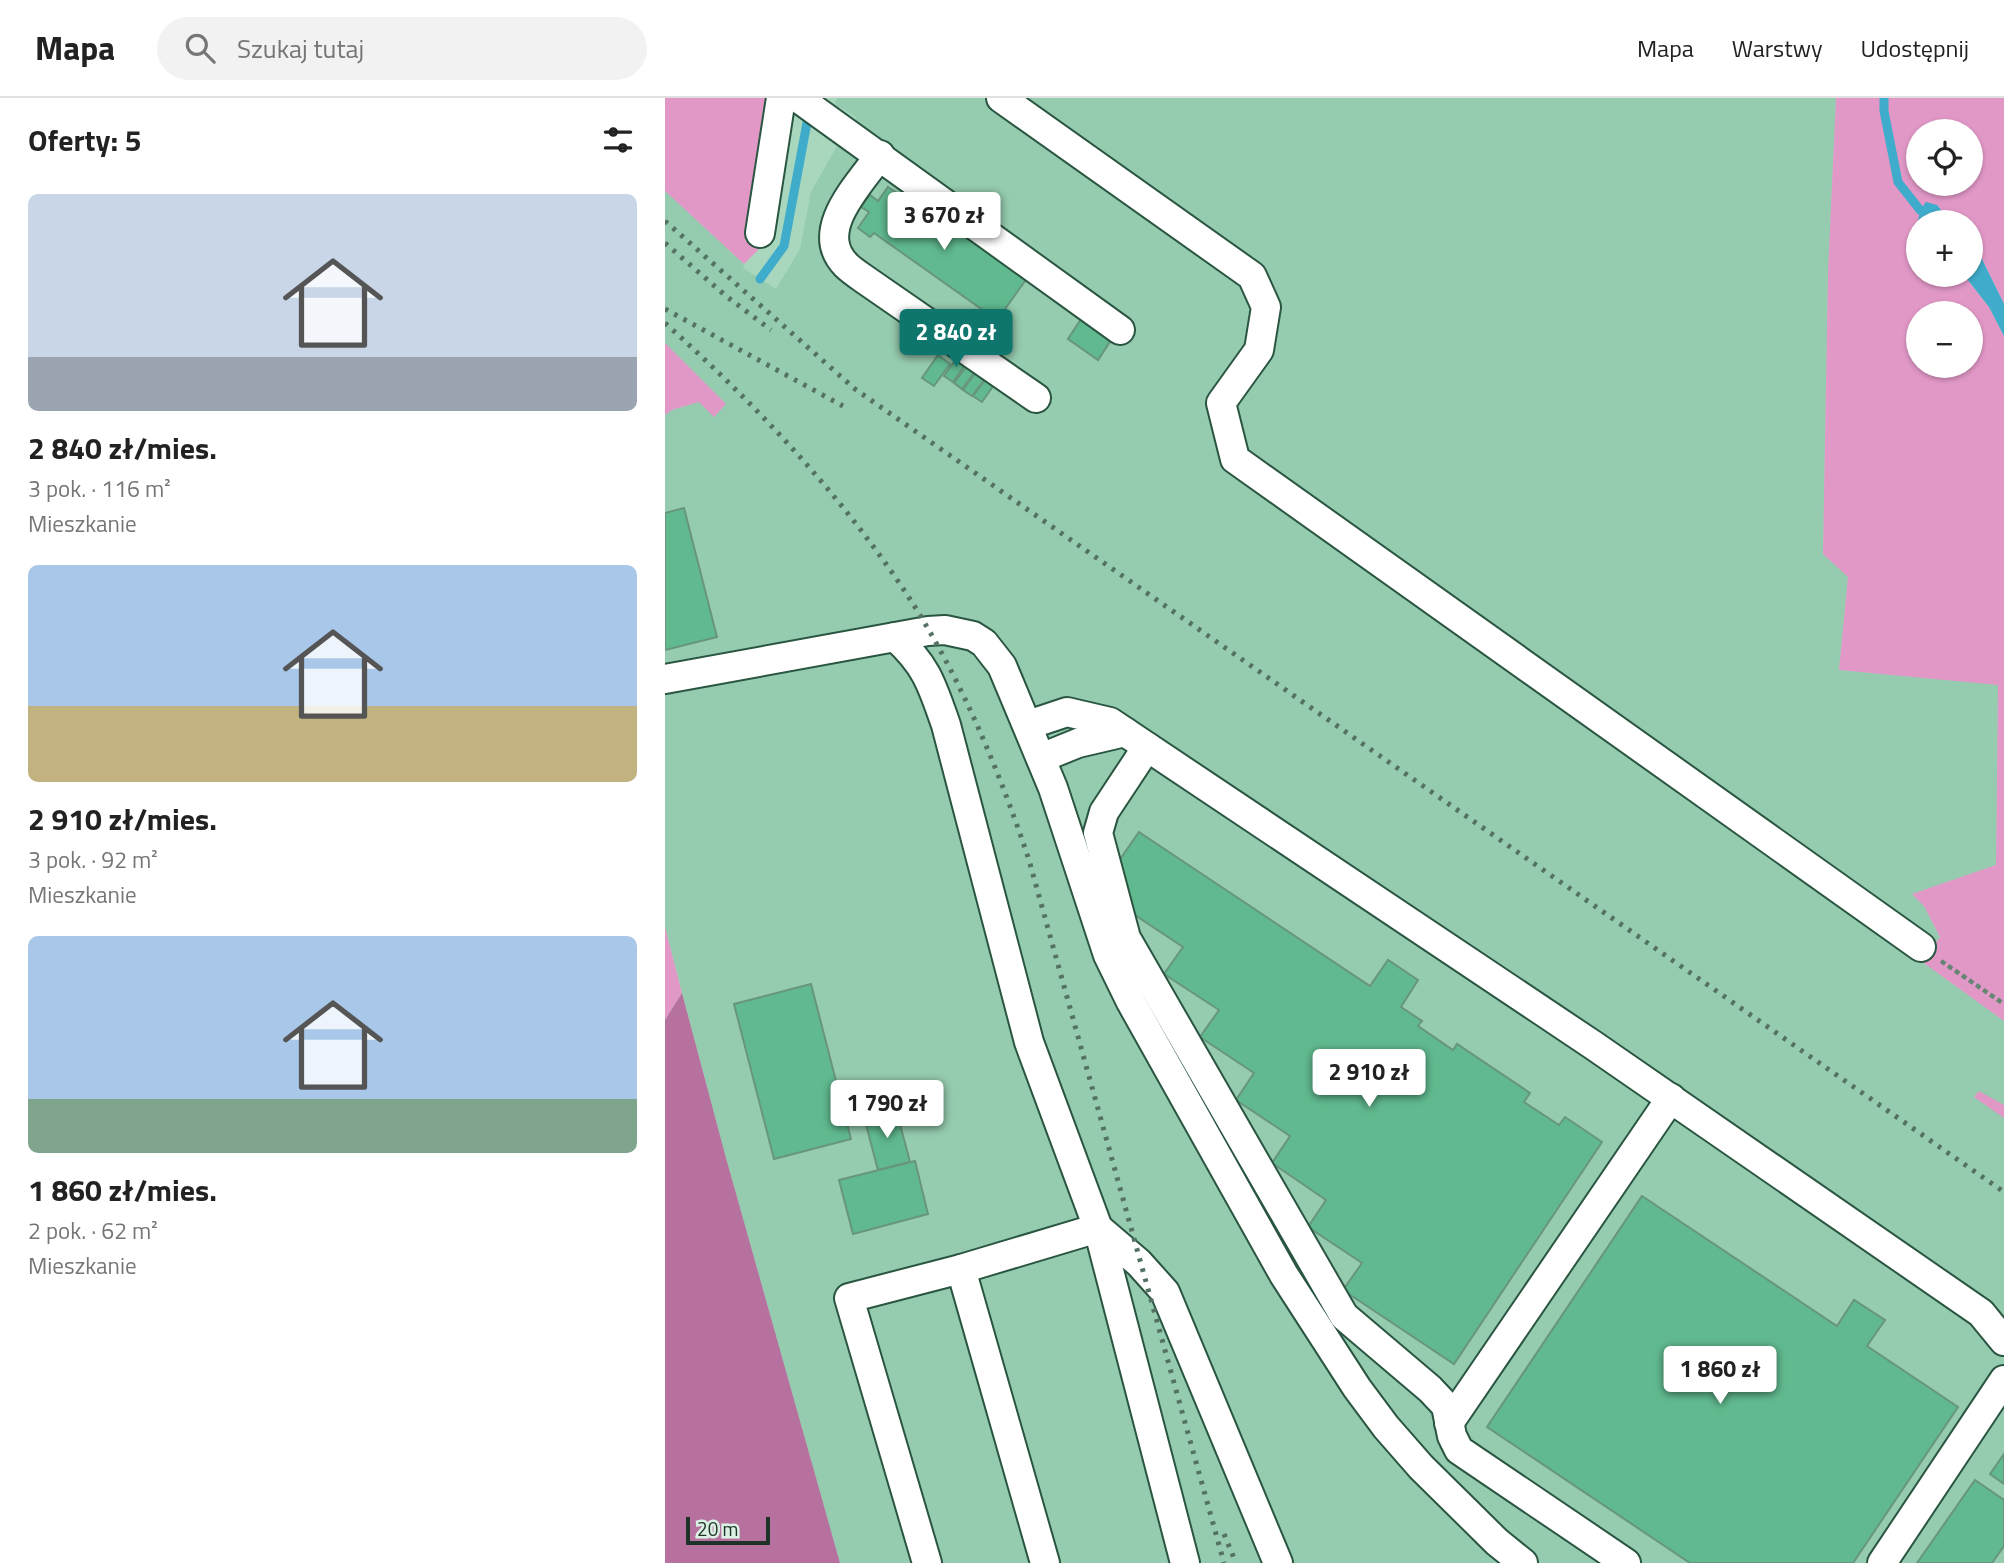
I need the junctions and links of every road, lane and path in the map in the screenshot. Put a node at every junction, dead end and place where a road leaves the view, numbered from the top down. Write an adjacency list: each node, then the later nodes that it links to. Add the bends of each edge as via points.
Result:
1 (793, 98): 3 (lane); 4 (lane)
2 (1001, 98): 12 (lane, via 1252,276 1266,307 1259,350 1221,403 1235,459)
3 (880, 155): 5 (lane); 6 (lane, via 836,222 834,240 840,258)
4 (760, 233)
5 (1120, 330)
6 (1036, 398)
7 (895, 637): 8 (lane); 9 (lane, via 945,630 984,643 1002,666); 15 (lane, via 928,675 946,725 1029,1042)
8 (665, 679)
9 (1028, 725): 10 (lane, via 1067,712 1110,722); 11 (lane)
10 (1136, 740): 11 (lane, via 1078,743); 14 (lane); 19 (lane, via 1098,834 1126,938 1344,1316 1430,1389 1445,1406)
11 (1041, 758): 24 (lane, via 1108,955 1284,1275 1386,1427)
12 (1921, 947): 13 (path)
13 (2004, 1004)
14 (1671, 1098): 17 (lane, via 1981,1313); 19 (lane)
15 (1098, 1228): 16 (lane); 22 (lane); 23 (lane, via 1139,1262 1165,1292)
16 (961, 1269): 20 (lane, via 849,1298); 21 (lane)
17 (2004, 1342)
18 (2004, 1380): 26 (lane)
19 (1449, 1423): 25 (lane, via 1459,1450)
20 (926, 1563)
21 (1045, 1563)
22 (1185, 1563)
23 (1278, 1563)
24 (1523, 1563)
25 (1626, 1563)
26 (1882, 1563)

